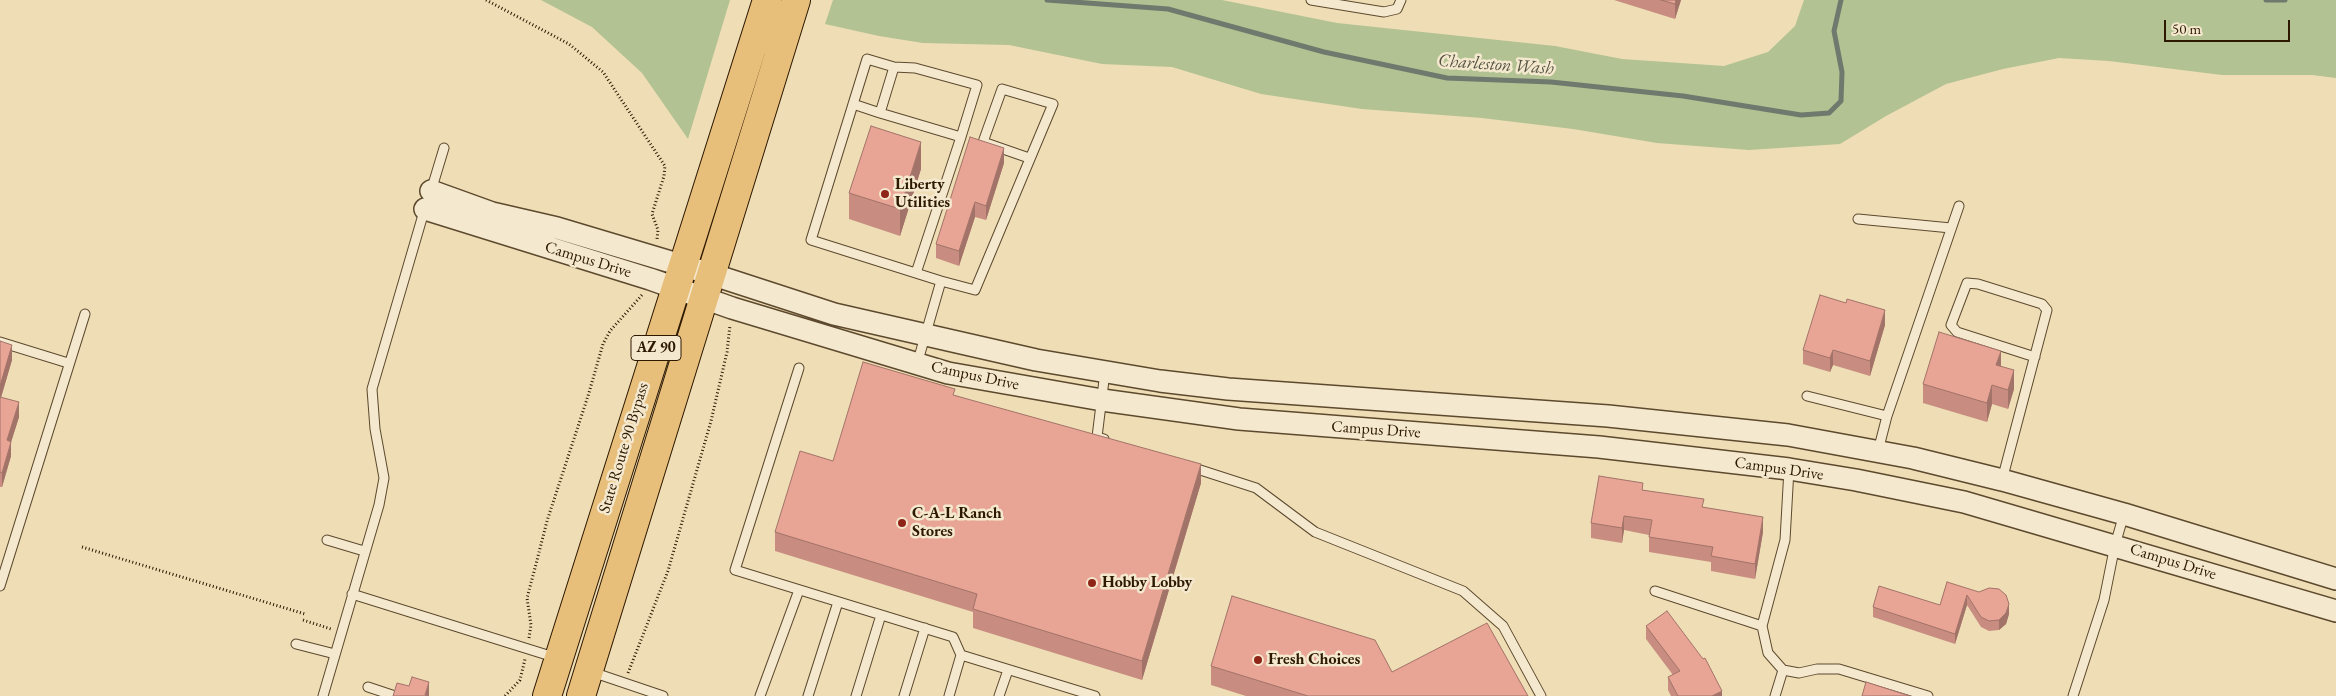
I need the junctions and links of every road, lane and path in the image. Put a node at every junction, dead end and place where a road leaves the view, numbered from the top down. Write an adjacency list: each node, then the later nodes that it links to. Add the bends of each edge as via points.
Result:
1 (486, 0): 16 (path, via 569,44 597,66 665,166 652,214 658,230)
2 (767, 0): 18 (highway, State Route 90 Bypass / AZ 90)
3 (796, 0): 20 (highway, State Route 90 Bypass / AZ 90)
4 (1311, 0): 5 (lane, via 1384,12 1398,9)
5 (1401, 0)
6 (894, 67): 7 (lane, via 867,59); 8 (lane); 9 (lane, via 915,68 978,85)
7 (853, 104): 8 (lane); 17 (lane, via 811,240)
8 (880, 113): 9 (lane)
9 (961, 137): 17 (lane)
10 (444, 148): 12 (lane)
11 (1029, 158): 11 (lane, via 1039,143 1053,104 1002,89 983,142); 19 (lane, via 976,290)
12 (428, 200): 16 (street, Campus Drive, via 557,228); 18 (street, Campus Drive); 42 (lane, via 372,389 375,430 384,478)
13 (1959, 206): 15 (lane)
14 (1858, 219): 15 (lane)
15 (1951, 228): 32 (lane)
16 (655, 258): 18 (street, Campus Drive)
17 (916, 273): 19 (lane)
18 (668, 277): 20 (street, Campus Drive); 57 (path, via 639,301 602,344 535,568 528,598 532,625); 60 (highway, State Route 90 Bypass / AZ 90)
19 (940, 281): 23 (lane)
20 (708, 286): 21 (street, Campus Drive); 23 (street, Campus Drive); 64 (highway, State Route 90 Bypass / AZ 90)
21 (732, 308): 27 (street, Campus Drive); 63 (path, via 727,352 711,422 668,571)
22 (84, 314): 26 (lane)
23 (925, 336): 27 (lane); 29 (street, Campus Drive)
24 (0, 342): 26 (lane)
25 (2035, 357): 25 (lane, via 1957,332 1951,324 1967,283 2042,304 2047,310); 37 (lane)
26 (68, 362): 44 (lane)
27 (917, 364): 31 (street, Campus Drive, via 948,373)
28 (799, 368): 45 (lane, via 735,570)
29 (1105, 372): 31 (lane); 34 (street, Campus Drive, via 1228,389 1703,425 1788,435)
30 (1807, 396): 32 (lane)
31 (1102, 400): 33 (lane, via 1097,437); 36 (street, Campus Drive, via 1239,419 1599,447)
32 (1887, 416): 34 (lane)
33 (1116, 443)
34 (1878, 452): 37 (street, Campus Drive)
35 (1181, 464): 78 (lane, via 1256,488 1315,532 1463,591 1503,626)
36 (1789, 469): 40 (street, Campus Drive, via 1964,502); 53 (lane, via 1784,540)
37 (2002, 480): 38 (street, Campus Drive)
38 (2124, 514): 40 (lane); 43 (street, Campus Drive)
39 (327, 540): 42 (lane)
40 (2115, 545): 49 (street, Campus Drive); 81 (lane, via 2104,600)
41 (82, 547): 50 (path)
42 (364, 551): 47 (lane)
43 (2336, 579)
44 (0, 586)
45 (799, 590): 48 (lane); 71 (lane)
46 (1655, 591): 53 (lane)
47 (352, 594): 55 (lane); 57 (lane)
48 (838, 602): 51 (lane); 72 (lane)
49 (2336, 611)
50 (305, 614)
51 (881, 615): 54 (lane); 73 (lane)
52 (303, 620): 55 (path)
53 (1762, 626): 62 (lane, via 1768,653)
54 (925, 628): 59 (lane, via 953,637); 74 (lane)
55 (342, 632): 58 (lane)
56 (296, 644): 58 (lane)
57 (528, 649): 60 (lane); 68 (path, via 520,680)
58 (335, 654): 66 (lane)
59 (961, 655): 61 (lane); 75 (lane)
60 (558, 659): 69 (highway, State Route 90 Bypass / AZ 90)
61 (1008, 670): 76 (lane); 77 (lane)
62 (1783, 670): 79 (lane); 80 (lane, via 1799,673 1839,669)
63 (625, 683): 64 (lane); 70 (lane)
64 (585, 684)
65 (368, 688): 67 (lane)
66 (323, 696)
67 (395, 696)
68 (505, 696)
69 (547, 696)
70 (663, 696)
71 (760, 696)
72 (808, 696)
73 (856, 696)
74 (904, 696)
75 (949, 696)
76 (999, 696)
77 (1095, 696)
78 (1541, 696)
79 (1775, 696)
80 (1928, 696)
81 (2073, 696)

